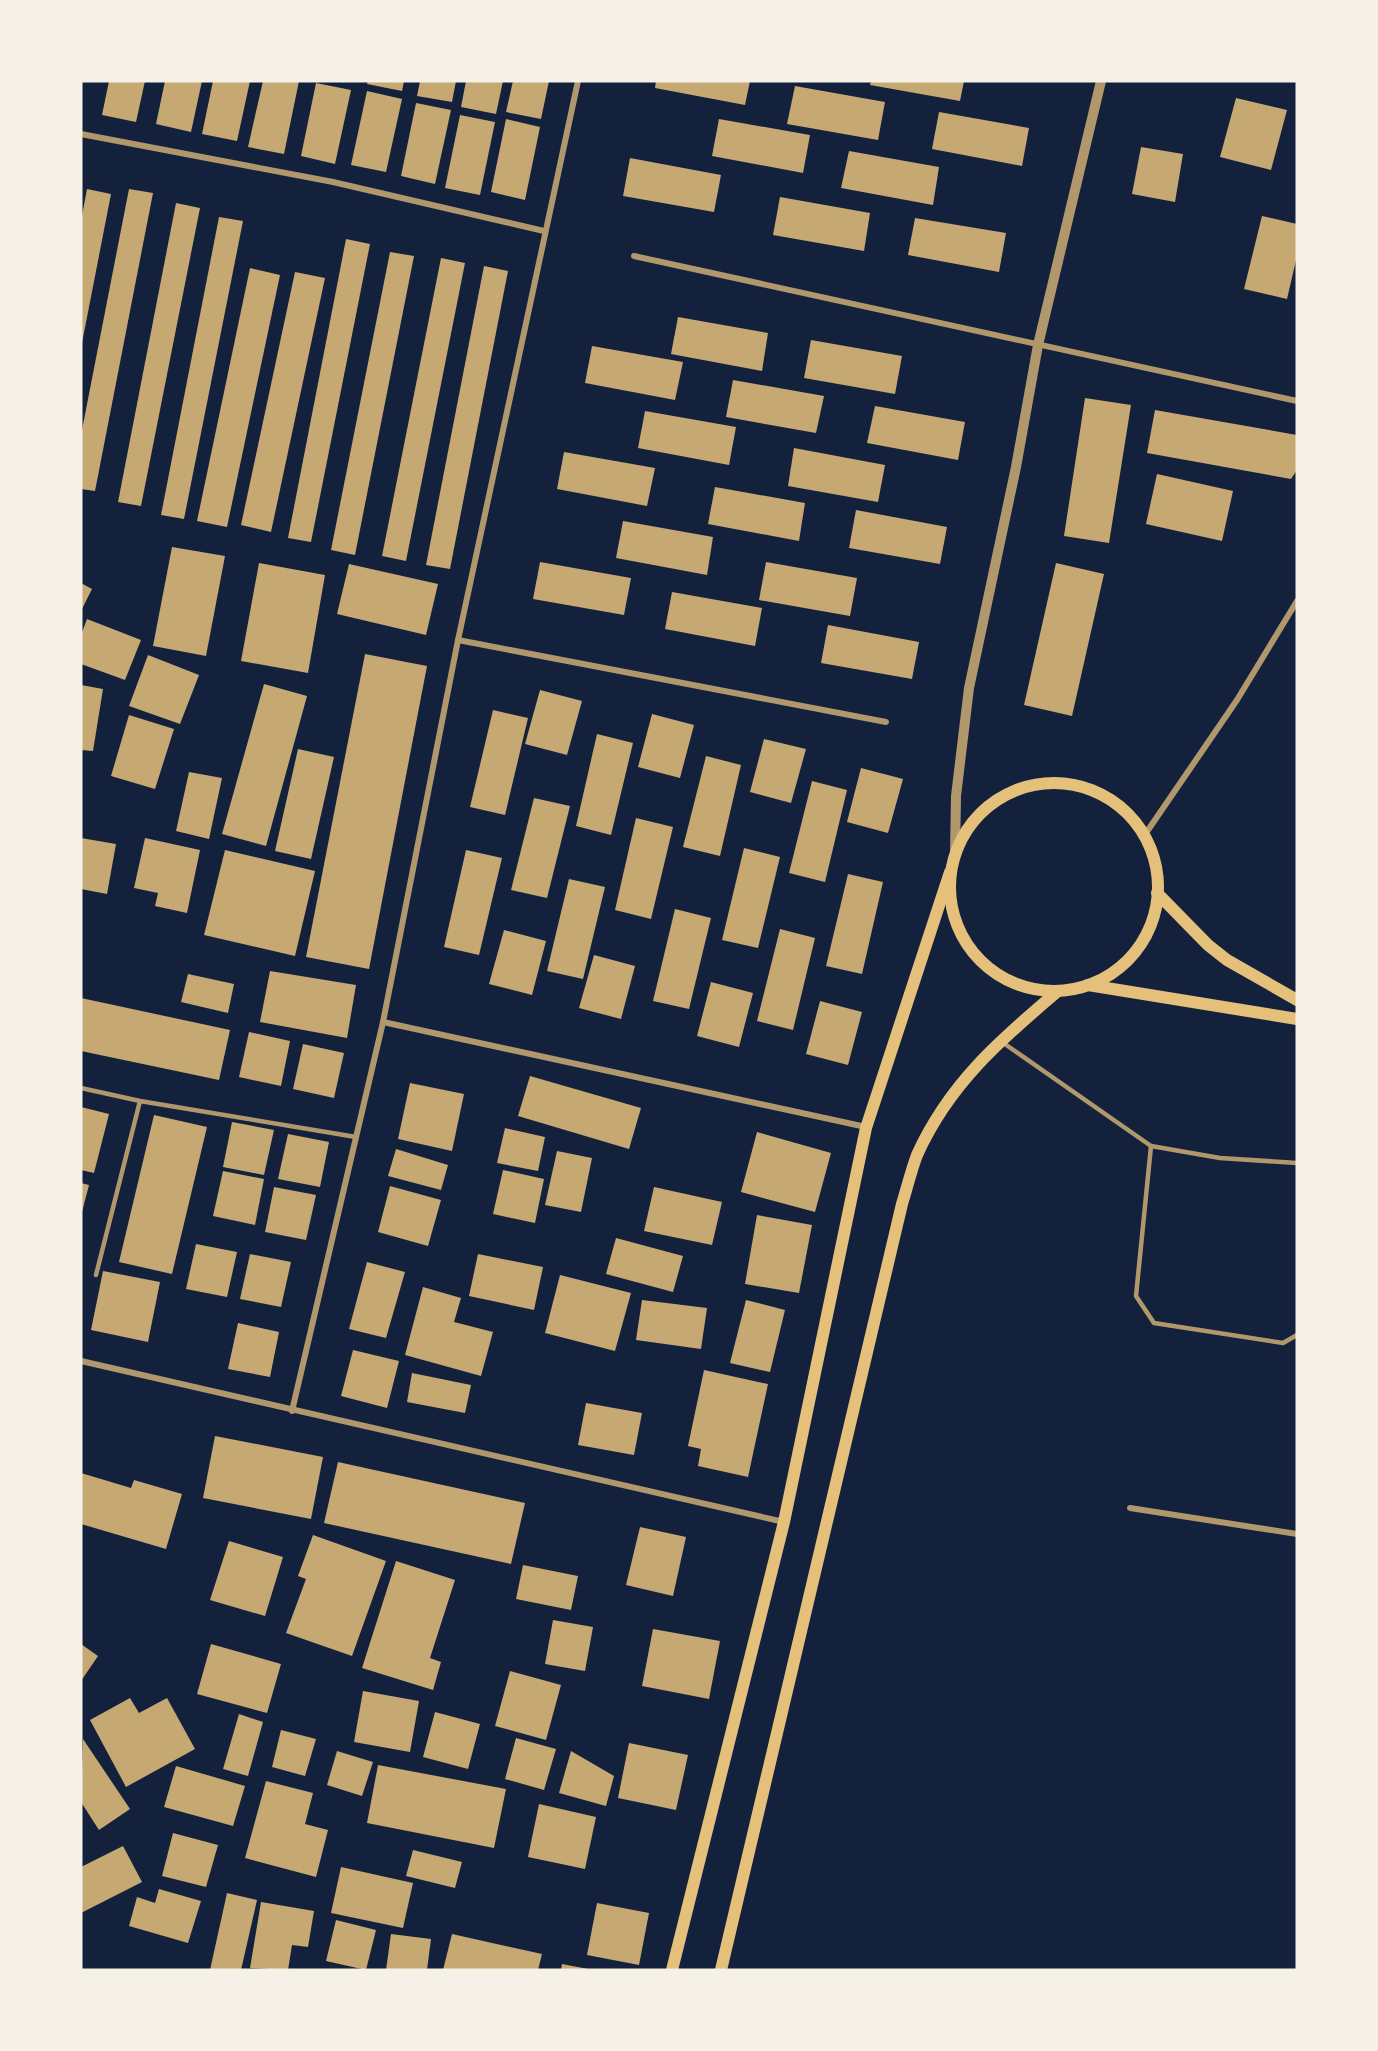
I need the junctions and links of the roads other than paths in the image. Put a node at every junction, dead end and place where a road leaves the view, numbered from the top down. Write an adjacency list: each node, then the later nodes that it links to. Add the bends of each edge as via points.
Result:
1 (578, 81): 4 (street)
2 (1101, 81): 6 (street)
3 (81, 134): 4 (street, via 333,182)
4 (544, 231): 9 (street)
5 (634, 256): 6 (street)
6 (1038, 345): 7 (street); 12 (street, via 969,688 956,796)
7 (1297, 401)
8 (1297, 601): 11 (street, via 1237,700)
9 (458, 640): 10 (street); 19 (street)
10 (886, 722)
11 (1144, 836): 12 (main road, via 1131,818 1104,796 1050,783 997,800 971,825); 14 (main road, via 1154,861)
12 (955, 854): 13 (main road)
13 (950, 872): 16 (main road, via 956,925 976,957 1022,987); 23 (main road)
14 (1157, 893): 15 (main road, via 1148,932 1136,950 1123,965); 17 (main road, via 1227,960)
15 (1088, 985): 16 (main road); 18 (main road)
16 (1058, 992): 20 (main road)
17 (1297, 1000)
18 (1297, 1018)
19 (383, 1022): 23 (street); 24 (street)
20 (1000, 1040): 25 (lane); 35 (main road, via 978,1062 938,1116 917,1156 902,1204)
21 (81, 1088): 22 (lane)
22 (140, 1101): 24 (lane); 27 (lane)
23 (866, 1128): 32 (main road)
24 (356, 1137): 30 (street)
25 (1151, 1146): 26 (lane, via 1220,1158); 28 (lane, via 1136,1296 1154,1323 1283,1343)
26 (1297, 1163)
27 (96, 1275)
28 (1297, 1335)
29 (81, 1361): 30 (street)
30 (292, 1411): 32 (street)
31 (1130, 1508): 33 (street)
32 (784, 1522): 34 (main road)
33 (1297, 1534)
34 (672, 1970)
35 (721, 1970)

